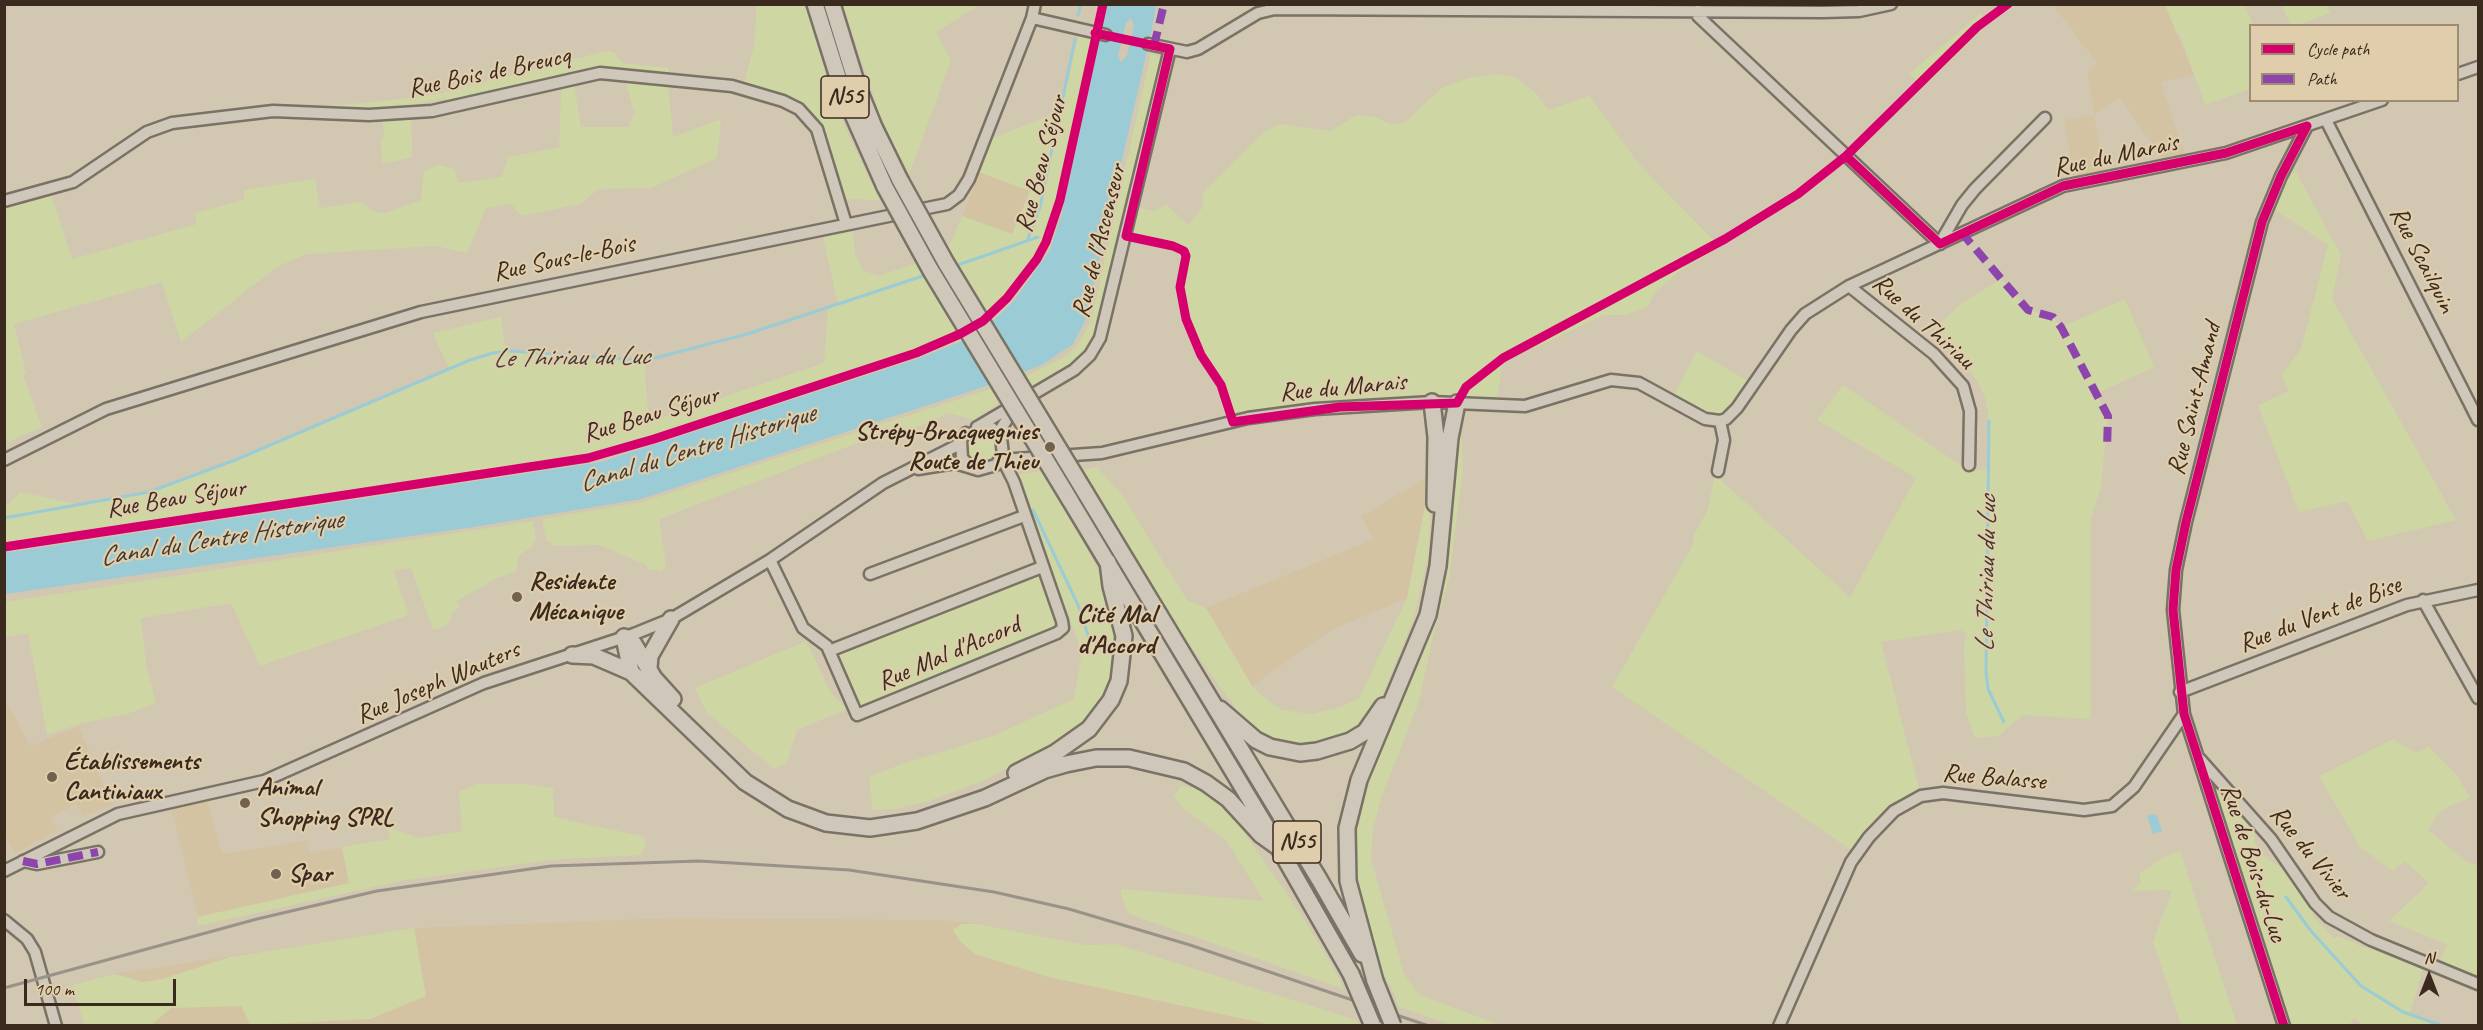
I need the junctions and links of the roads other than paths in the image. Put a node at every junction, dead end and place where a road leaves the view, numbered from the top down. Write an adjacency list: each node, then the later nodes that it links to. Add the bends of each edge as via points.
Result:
1 (815, 4): 38 (highway, N55, bridge, via 842,90 885,187 930,269)
2 (832, 4): 51 (highway, N55, bridge, via 857,85 900,180 946,263)
3 (1035, 4): 6 (street, Rue Sous-le-Bois)
4 (1891, 4): 5 (street, via 1859,11)
5 (1698, 11): 9 (street, via 1275,9 1258,13 1222,37 1187,52); 18 (street, via 1698,16)
6 (1032, 18): 7 (street); 17 (street, Rue Sous-le-Bois, via 969,179 959,195 939,207)
7 (1101, 34)
8 (1148, 44): 9 (street)
9 (1170, 49): 22 (street, Rue de l'Ascenseur, via 1100,338 1074,370)
10 (2478, 67): 11 (street)
11 (2459, 73)
12 (2376, 102): 14 (street, Rue du Marais)
13 (2045, 117): 18 (street, via 1975,189)
14 (2325, 120): 15 (street, Rue du Marais); 23 (street, Rue Scailquin)
15 (2307, 126): 18 (street, Rue du Marais, via 2226,153 2063,186); 49 (street, Rue Saint-Amand, via 2262,222 2186,522 2173,610)
16 (4, 201): 17 (street, Rue Bois de Breucq, via 73,182 147,132 172,123 273,111 369,115 432,111 600,73 732,86 799,109 817,129)
17 (846, 224): 29 (street, Rue Sous-le-Bois, via 421,312 106,409)
18 (1940, 244): 19 (street, Rue du Marais)
19 (1849, 286): 24 (street, Rue du Marais, via 1805,314 1737,408); 31 (street, Rue du Thiriau, via 1934,354 1963,386 1970,403)
20 (1432, 402): 21 (street, Rue du Marais); 28 (street, Rue du Marais, via 1340,406 1266,416 1114,451); 51 (highway, via 1436,437 1430,564 1420,612 1379,714 1365,732 1350,741 1334,748 1300,753 1256,740)
21 (1457, 403): 24 (street, Rue du Marais, via 1525,406 1611,380 1627,380 1661,393 1705,418); 59 (highway, via 1438,566 1428,615 1359,780 1347,828 1348,881)
22 (1017, 404): 25 (street, Rue de l'Ascenseur); 27 (street, Rue de l'Ascenseur, via 1002,427)
23 (2478, 420)
24 (1720, 421): 33 (street, via 1724,440)
25 (979, 426): 26 (street); 27 (street, via 992,428)
26 (966, 433): 32 (street, via 960,452); 34 (street, Rue Joseph Wauters, via 956,446)
27 (1003, 442): 28 (street, Rue du Marais, via 1011,453); 30 (street)
28 (1032, 458): 30 (street, Rue du Marais); 35 (street, via 1016,468)
29 (4, 460)
30 (999, 462): 32 (street, via 984,470); 35 (street)
31 (1969, 465)
32 (972, 468): 34 (street, Rue Joseph Wauters, via 942,463)
33 (1718, 471)
34 (900, 474): 37 (street, Rue Joseph Wauters)
35 (1014, 482): 36 (street, Rue Mal d'Accord)
36 (1024, 516): 39 (street, Rue Mal d'Accord); 40 (street)
37 (770, 560): 43 (street, Rue Joseph Wauters); 45 (street, Rue Mal d'Accord, via 808,634 824,642)
38 (1108, 562): 47 (highway, via 1124,636 1124,657 1119,681 1100,717 1055,753 981,789 915,813 893,818 850,818 797,803 731,758 661,687); 54 (highway, N55)
39 (1042, 567): 45 (street, Rue Mal d'Accord); 45 (street, Rue Mal d'Accord, via 1063,628 868,713 857,715)
40 (870, 574)
41 (2478, 590): 42 (street, Rue du Vent de Bise)
42 (2423, 600): 49 (street, Rue du Vent de Bise); 50 (street)
43 (671, 619): 44 (street, Rue Joseph Wauters); 47 (highway, via 650,656)
44 (624, 637): 46 (street, Rue Joseph Wauters); 47 (highway, via 634,644); 48 (highway)
45 (829, 651)
46 (572, 655): 48 (highway, via 594,656); 56 (street, Rue Joseph Wauters, via 484,683 264,781 117,814)
47 (649, 668)
48 (631, 672): 54 (highway, via 745,782 788,809 826,823 870,828 917,822 985,798 1045,770 1096,758 1129,758 1184,771 1206,783)
49 (2181, 692): 52 (street, Rue Saint-Amand)
50 (2478, 698)
51 (1215, 706): 59 (highway, N55, via 1351,932)
52 (2184, 714): 53 (street, Rue de Bois-du-Luc); 64 (street, Rue Balasse, via 2134,787 2112,806 2084,810 1943,793 1921,796 1894,811 1851,862)
53 (2194, 750): 60 (street, Rue du Vivier, via 2271,839 2329,917 2371,940); 65 (street, Rue de Bois-du-Luc)
54 (1279, 848): 62 (highway, N55, bridge, via 1351,974)
55 (98, 852): 56 (street, via 37,864)
56 (23, 861): 57 (street, Rue Joseph Wauters)
57 (4, 871)
58 (4, 920): 61 (street, via 27,939 35,952)
59 (1375, 981): 63 (highway, N55, bridge)
60 (2478, 984)
61 (56, 1026)
62 (1373, 1026)
63 (1393, 1026)
64 (1779, 1026)
65 (2284, 1026)

